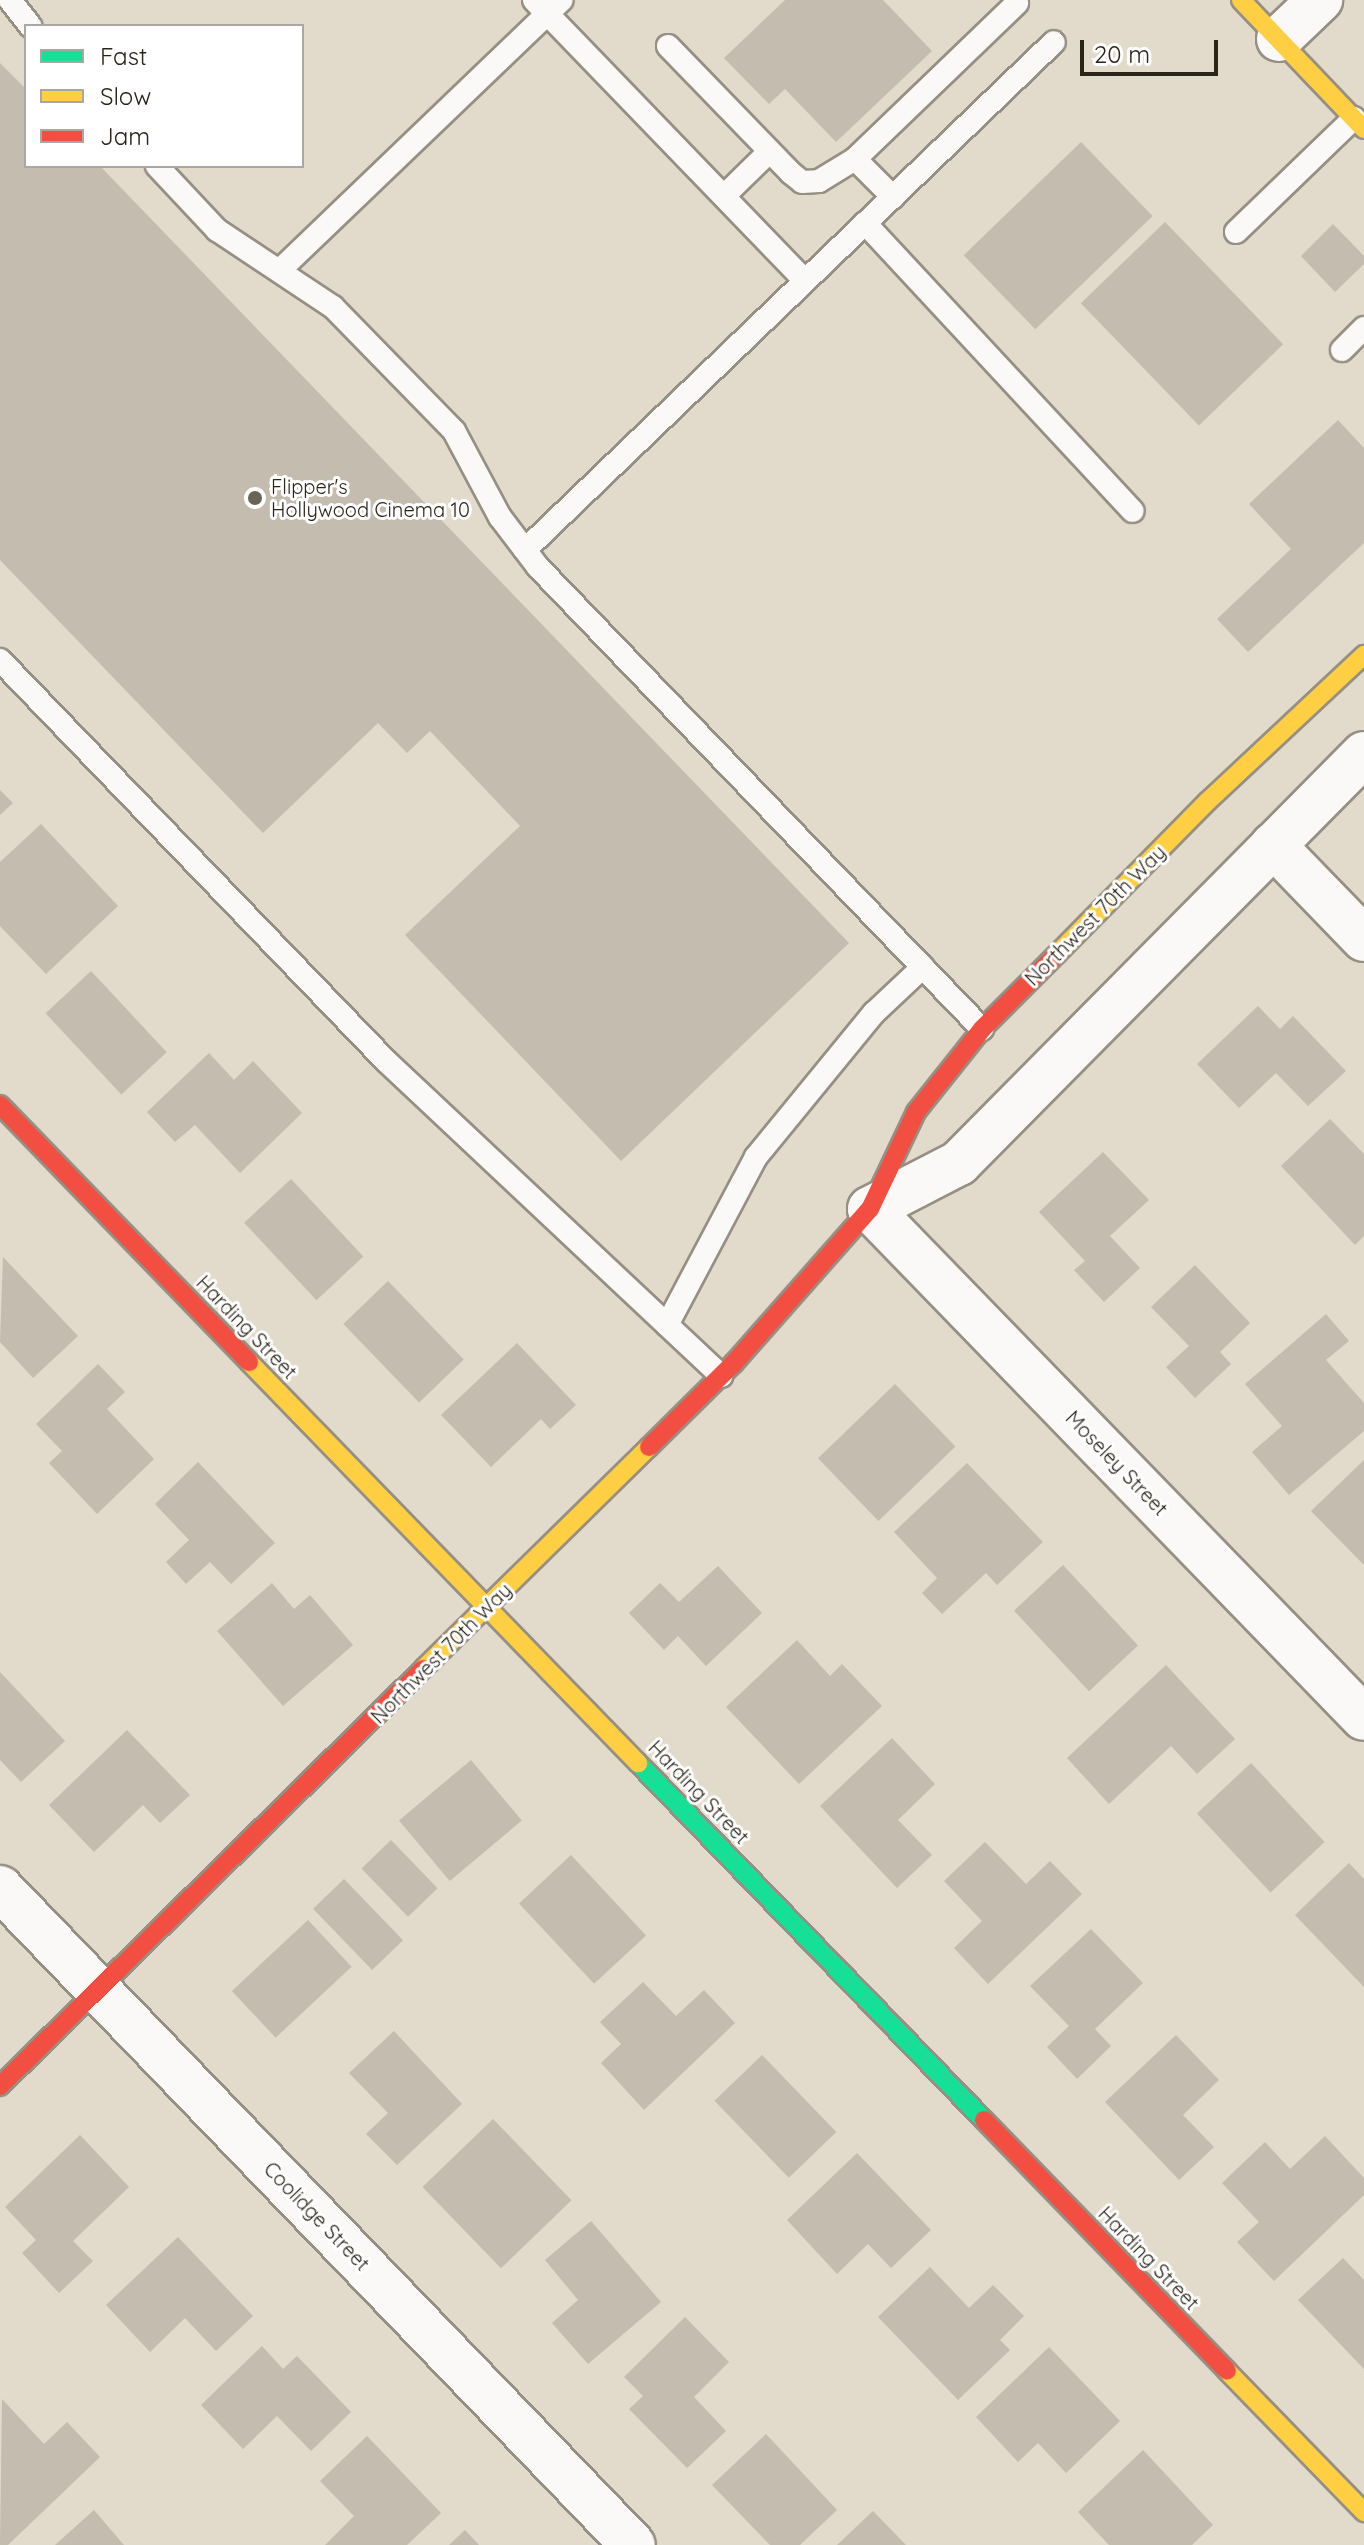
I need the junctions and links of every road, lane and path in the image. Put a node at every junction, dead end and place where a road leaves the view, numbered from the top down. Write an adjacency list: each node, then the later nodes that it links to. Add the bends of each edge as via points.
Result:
1 (10, 0): 6 (lane)
2 (1241, 0): 7 (street)
3 (1320, 0): 7 (street)
4 (1017, 3): 12 (lane)
5 (548, 5): 14 (lane); 18 (lane)
6 (28, 24)
7 (1279, 39): 10 (street)
8 (1054, 42): 15 (lane)
9 (668, 46): 11 (lane)
10 (1359, 123): 17 (lane)
11 (769, 152): 12 (lane, via 802,182 833,177); 14 (lane)
12 (855, 159): 15 (lane)
13 (159, 168): 18 (lane, via 217,230)
14 (724, 196): 19 (lane)
15 (893, 197): 16 (lane)
16 (865, 223): 19 (lane); 22 (lane)
17 (1236, 232)
18 (280, 270): 23 (lane, via 333,307 454,431 500,517)
19 (805, 281): 23 (lane)
20 (1364, 328): 21 (lane)
21 (1342, 350)
22 (1133, 511)
23 (525, 550): 29 (lane)
24 (1364, 655): 30 (street, Northwest 70th Way, via 1208,801)
25 (0, 660): 33 (lane, via 386,1061)
26 (1364, 754): 27 (street, Northwest 70th Way)
27 (1273, 845): 28 (street); 32 (street, Northwest 70th Way, via 959,1163)
28 (1364, 939)
29 (923, 967): 30 (lane); 33 (lane, via 874,1013 756,1157)
30 (982, 1029): 32 (street, Northwest 70th Way, via 916,1112)
31 (0, 1105): 35 (street, Harding Street)
32 (870, 1209): 34 (street, Northwest 70th Way); 36 (street, Moseley Street)
33 (667, 1325): 34 (lane)
34 (721, 1376): 35 (street, Northwest 70th Way)
35 (488, 1606): 38 (street, Northwest 70th Way); 40 (street, Harding Street)
36 (1364, 1718)
37 (0, 1888): 38 (street, Coolidge Street)
38 (99, 1990): 39 (street, Northwest 70th Way); 41 (street, Coolidge Street)
39 (0, 2086)
40 (1364, 2512)
41 (633, 2545)

